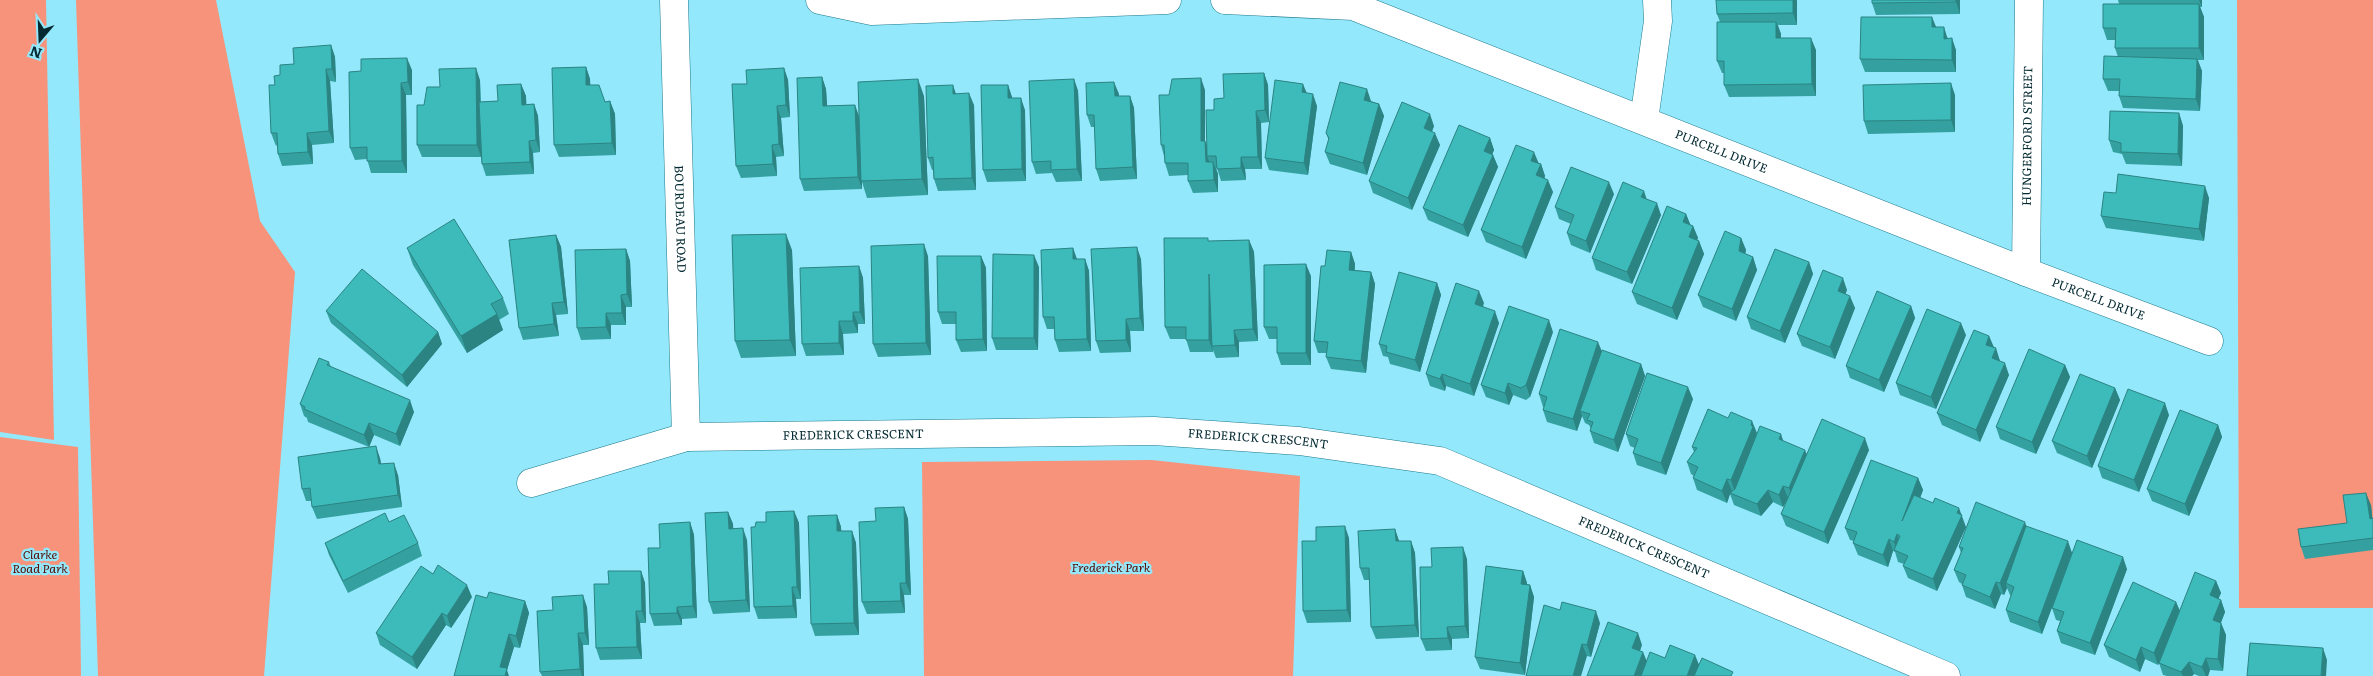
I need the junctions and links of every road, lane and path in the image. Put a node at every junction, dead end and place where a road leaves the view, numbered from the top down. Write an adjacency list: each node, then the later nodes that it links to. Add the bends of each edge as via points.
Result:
1 (674, 0): 10 (street, BOURDEAU ROAD)
2 (820, 0): 3 (street, via 872,11)
3 (1167, 0)
4 (1225, 0): 7 (street, PURCELL DRIVE, via 1353,6)
5 (1657, 0): 7 (street, via 1658,21)
6 (2029, 0): 8 (street, HUNGERFORD STREET)
7 (1644, 120): 8 (street, PURCELL DRIVE)
8 (2026, 272): 9 (street, PURCELL DRIVE)
9 (2209, 341)
10 (686, 437): 11 (street, FREDERICK CRESCENT); 12 (street, FREDERICK CRESCENT, via 1154,431 1299,442 1440,461)
11 (531, 483)
12 (1946, 676)

